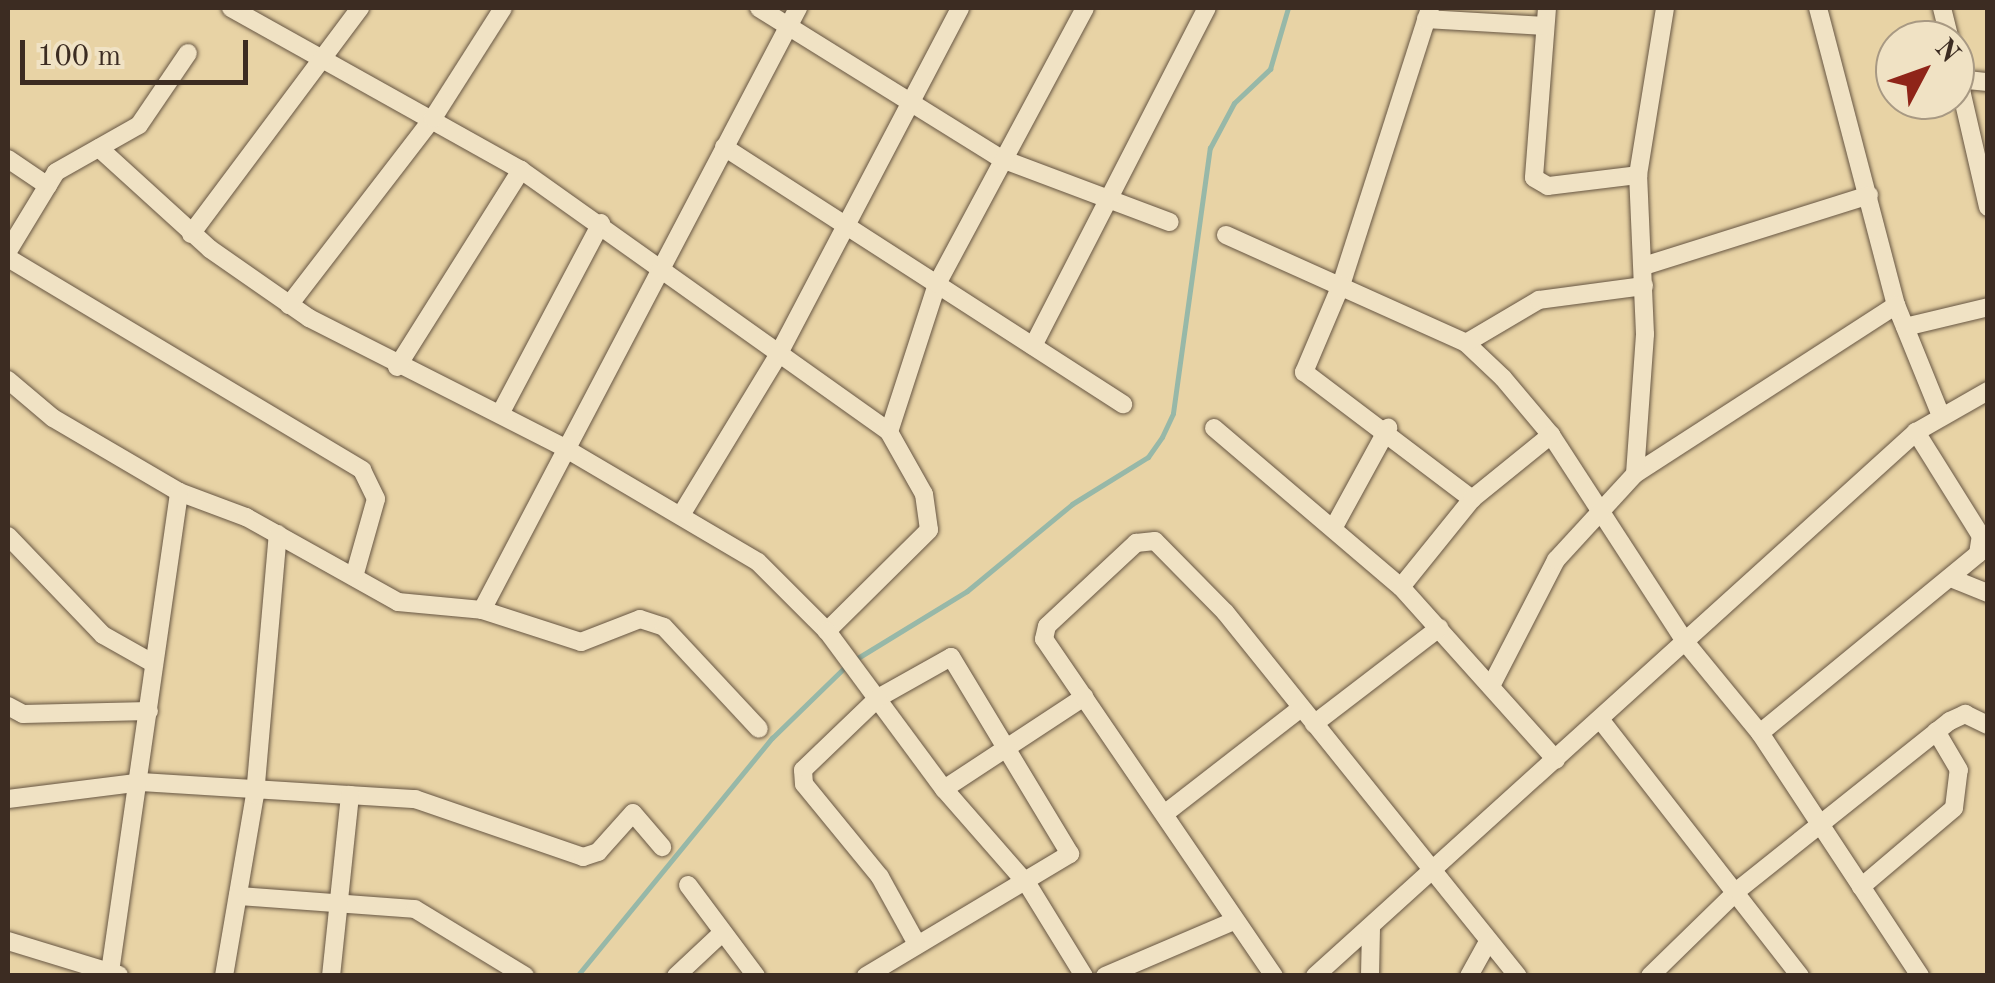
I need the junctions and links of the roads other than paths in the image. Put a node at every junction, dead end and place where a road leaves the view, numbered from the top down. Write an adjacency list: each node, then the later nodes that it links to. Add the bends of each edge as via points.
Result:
1 (360, 8): 14 (street)
2 (502, 8): 16 (street)
3 (759, 8): 11 (street)
4 (960, 8): 15 (street)
5 (1085, 8): 21 (street)
6 (1207, 8): 26 (street)
7 (1665, 8): 23 (street)
8 (1818, 8): 25 (street)
9 (237, 9): 14 (street)
10 (1428, 14): 12 (street); 37 (street)
11 (794, 16): 15 (street); 18 (street)
12 (1546, 17): 23 (street, via 1534,178 1548,186)
13 (188, 53): 19 (street, via 150,114)
14 (325, 56): 16 (street); 31 (street)
15 (910, 98): 21 (street); 30 (street)
16 (433, 118): 22 (street); 40 (street)
17 (1968, 120): 27 (street)
18 (724, 147): 30 (street); 34 (street)
19 (99, 148): 24 (street, via 68,162); 31 (street)
20 (8, 159): 24 (street)
21 (1002, 159): 26 (street); 36 (street)
22 (521, 170): 29 (street); 46 (street)
23 (1638, 175): 35 (street)
24 (48, 186): 33 (street)
25 (1869, 195): 35 (street); 39 (street)
26 (1107, 198): 28 (street); 44 (street)
27 (1988, 208)
28 (1170, 222)
29 (601, 223): 34 (street); 50 (street)
30 (842, 228): 36 (street); 45 (street)
31 (192, 234): 40 (street)
32 (1226, 236): 37 (street)
33 (8, 254): 66 (street, via 362,470 376,498)
34 (660, 265): 45 (street); 57 (street)
35 (1644, 266): 38 (street)
36 (937, 284): 44 (street); 54 (street)
37 (1340, 285): 43 (street); 53 (street, via 1304,372)
38 (1644, 286): 43 (street, via 1540,300); 58 (street)
39 (1896, 304): 42 (street); 58 (street)
40 (289, 305): 46 (street)
41 (1988, 307): 42 (street)
42 (1905, 328): 51 (street)
43 (1466, 343): 56 (street)
44 (1034, 346): 49 (street)
45 (777, 357): 54 (street); 62 (street)
46 (398, 367): 50 (street)
47 (8, 380): 59 (street, via 53,418)
48 (1988, 391): 51 (street)
49 (1123, 404)
50 (500, 414): 57 (street)
51 (1941, 416): 55 (street)
52 (1214, 428): 63 (street)
53 (1388, 428): 60 (street); 63 (street)
54 (889, 432): 72 (street, via 924,494 929,530)
55 (1916, 432): 67 (street, via 1981,536 1978,554); 73 (street)
56 (1551, 435): 60 (street); 61 (street)
57 (563, 447): 62 (street); 70 (street)
58 (1635, 474): 61 (street)
59 (178, 492): 64 (street); 74 (street)
60 (1472, 499): 68 (street)
61 (1597, 514): 73 (street); 75 (street, via 1556,560)
62 (681, 515): 72 (street, via 758,562)
63 (1334, 526): 68 (street)
64 (278, 534): 66 (street); 91 (street)
65 (8, 536): 74 (street, via 103,635)
66 (354, 576): 70 (street, via 398,602)
67 (1954, 578): 69 (street); 86 (street)
68 (1401, 588): 71 (street)
69 (1988, 593)
70 (482, 610): 84 (street, via 581,642 652,622 692,650)
71 (1439, 628): 75 (street); 82 (street)
72 (827, 631): 77 (street)
73 (1686, 643): 81 (street); 86 (street)
74 (151, 662): 80 (street)
75 (1492, 684): 88 (street)
76 (1084, 697): 79 (street, via 1043,633 1146,540 1225,612); 87 (street); 94 (street)
77 (878, 698): 87 (street, via 951,657); 90 (street); 109 (street, via 802,778 880,877)
78 (8, 706): 80 (street, via 23,714)
79 (1302, 708): 82 (street); 94 (street)
80 (149, 711): 89 (street)
81 (1603, 723): 88 (street); 101 (street)
82 (1314, 724): 97 (street)
83 (1988, 725): 85 (street, via 1966,714)
84 (759, 729)
85 (1936, 731): 95 (street); 100 (street, via 1959,770 1954,808)
86 (1760, 733): 95 (street)
87 (1000, 747): 90 (street); 99 (street, via 1071,851)
88 (1556, 760): 97 (street)
89 (142, 782): 91 (street); 93 (street); 110 (street)
90 (944, 790): 99 (street)
91 (256, 795): 92 (street); 102 (street)
92 (350, 796): 96 (street, via 431,802 582,857 598,852 633,813); 103 (street)
93 (8, 800)
94 (1168, 811): 104 (street)
95 (1819, 823): 100 (street); 101 (street)
96 (662, 847)
97 (1435, 871): 105 (street); 108 (street)
98 (688, 885): 106 (street)
99 (1028, 885): 109 (street); 117 (street)
100 (1861, 887): 126 (street)
101 (1738, 890): 124 (street); 125 (street)
102 (238, 896): 103 (street); 111 (street)
103 (345, 902): 112 (street); 113 (street, via 415,909 445,920)
104 (1234, 922): 118 (street); 119 (street)
105 (1371, 927): 120 (street); 121 (street)
106 (723, 932): 114 (street); 115 (street)
107 (8, 941): 110 (street)
108 (1488, 942): 122 (street); 123 (street)
109 (917, 944): 116 (street)
110 (115, 974)
111 (224, 976)
112 (331, 976)
113 (525, 976)
114 (676, 976)
115 (756, 976)
116 (866, 976)
117 (1084, 976)
118 (1105, 976)
119 (1274, 976)
120 (1315, 976)
121 (1370, 976)
122 (1469, 976)
123 (1518, 976)
124 (1650, 976)
125 (1800, 976)
126 (1920, 976)

